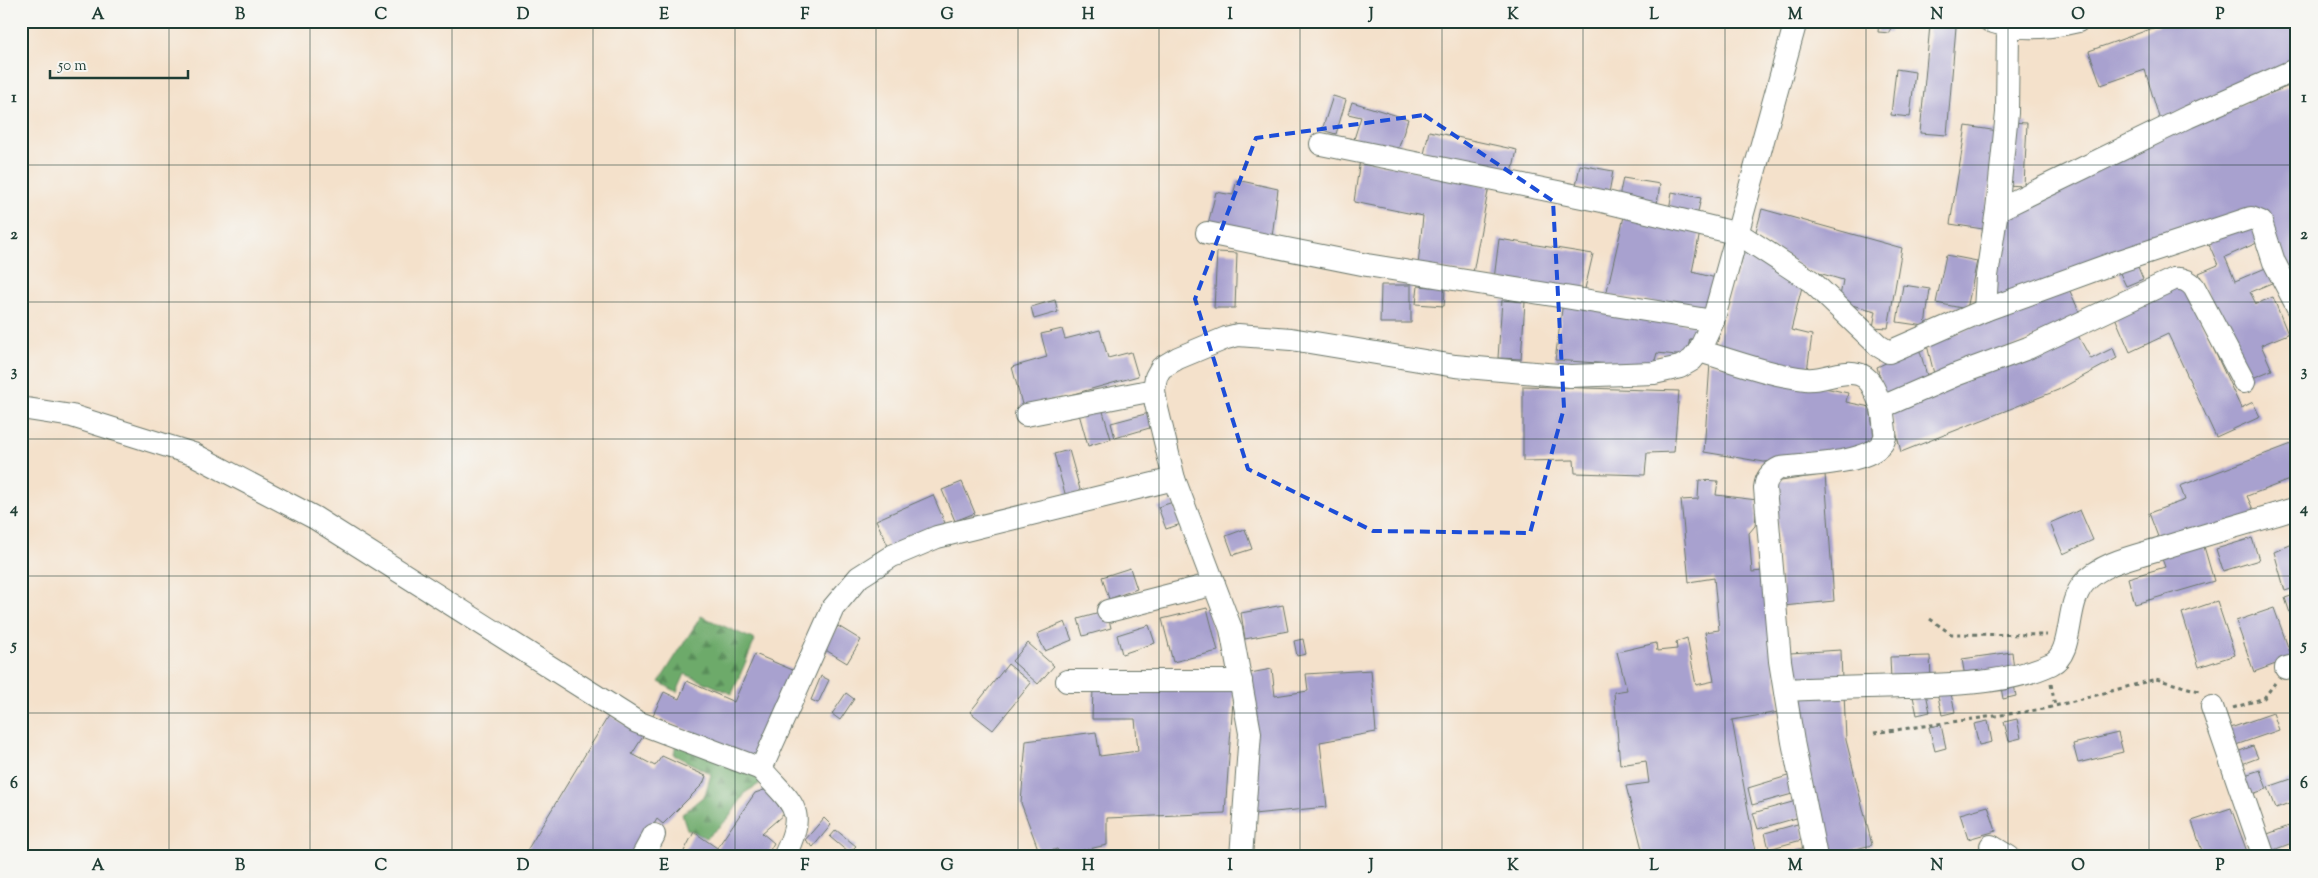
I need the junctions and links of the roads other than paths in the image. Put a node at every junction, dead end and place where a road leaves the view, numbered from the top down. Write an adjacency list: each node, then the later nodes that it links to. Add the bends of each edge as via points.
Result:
1 (1796, 21): 8 (street)
2 (2078, 21): 3 (street, via 2053,27)
3 (1999, 24): 6 (street, via 2007,113)
4 (2297, 69): 6 (street, via 2188,117)
5 (1321, 144): 8 (street, via 1602,201)
6 (1997, 210): 10 (street)
7 (1207, 233): 11 (street, via 1367,264)
8 (1738, 234): 11 (street); 12 (street, via 1811,280)
9 (2293, 303): 10 (street, via 2274,262 2261,222 2251,218)
10 (1985, 310): 12 (street, via 1896,351)
11 (1713, 320): 13 (street)
12 (1885, 350): 14 (street)
13 (1699, 351): 14 (street, via 1785,376 1809,379 1851,372); 16 (street, via 1680,367 1654,374 1570,376 1455,366 1291,339 1238,336 1226,338 1161,368)
14 (1860, 374): 17 (street, via 1869,380)
15 (2244, 382): 17 (street, via 2194,287 2188,281 2174,279 2028,348)
16 (1154, 390): 19 (street); 20 (street)
17 (1882, 407): 26 (street, via 1886,436 1872,453 1840,461 1780,468 1766,481)
18 (21, 408): 28 (street, via 72,416 193,454 315,518 637,722)
19 (1026, 415)
20 (1174, 479): 22 (street); 28 (street, via 937,537 892,556 859,577 833,608)
21 (2297, 508): 26 (street, via 2109,566 2084,583 2076,596 2066,648 2053,664 1999,679 1948,684)
22 (1214, 584): 23 (street); 25 (street, via 1231,629)
23 (1108, 612)
24 (1067, 681): 25 (street)
25 (1241, 681): 32 (street, via 1250,733)
26 (1785, 690): 33 (street)
27 (2207, 700): 34 (street)
28 (761, 769): 31 (street, via 794,807 796,830)
29 (654, 835): 30 (street)
30 (642, 857)
31 (784, 857)
32 (1241, 857)
33 (1816, 857)
34 (2264, 857)

